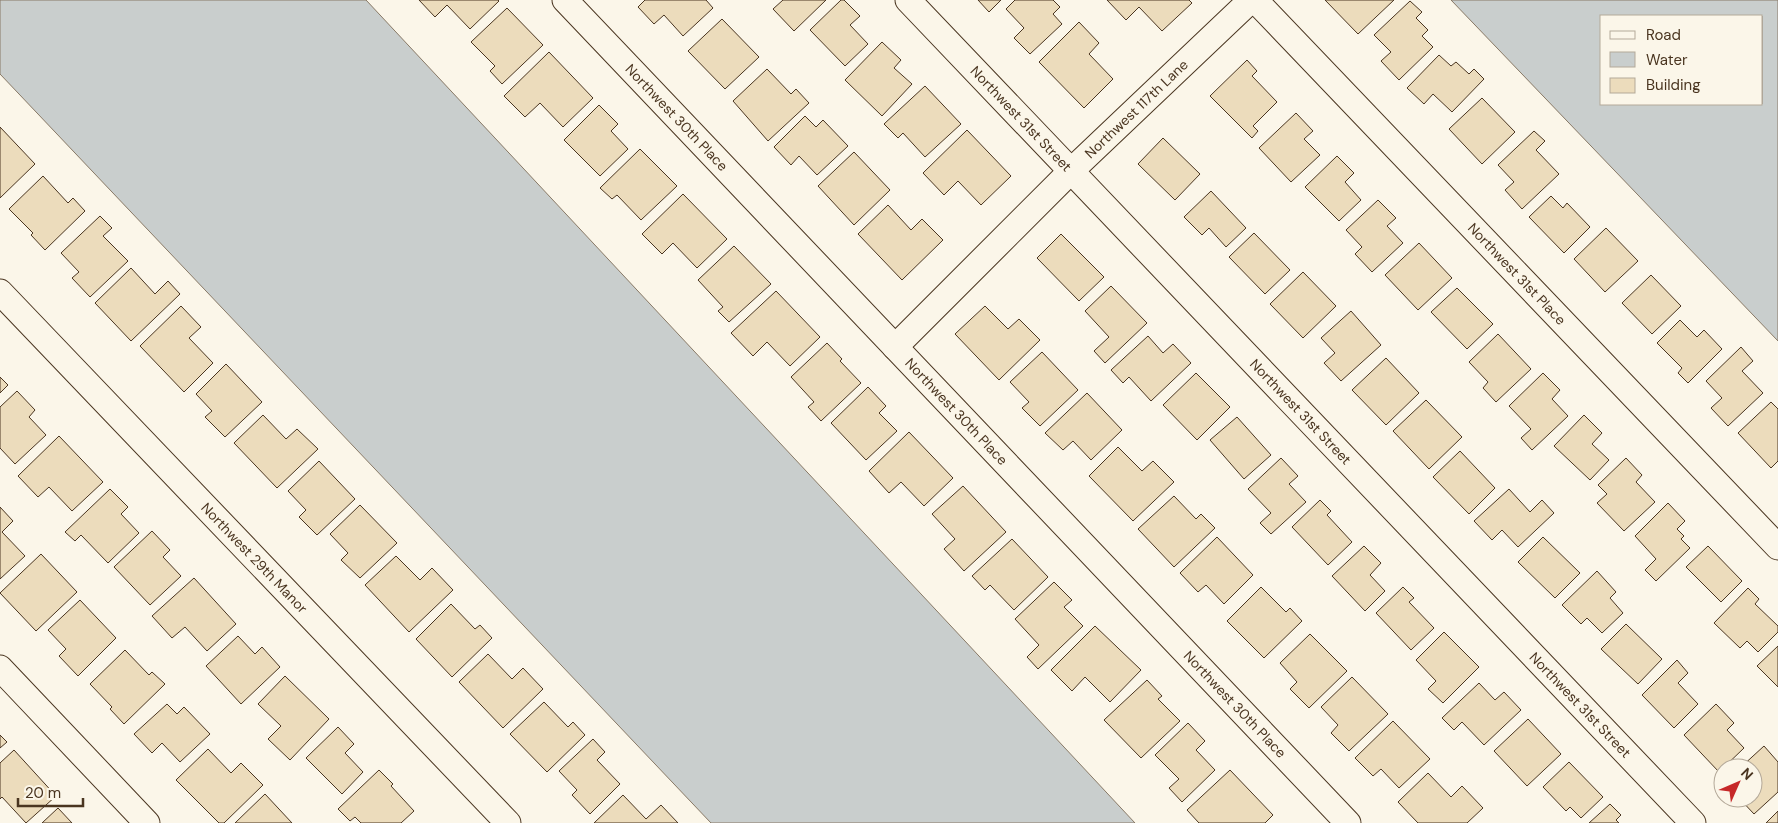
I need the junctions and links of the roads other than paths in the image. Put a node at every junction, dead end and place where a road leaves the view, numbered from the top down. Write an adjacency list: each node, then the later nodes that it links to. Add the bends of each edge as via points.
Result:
1 (565, 0): 6 (street, Northwest 30th Place)
2 (908, 0): 4 (street, Northwest 31st Street)
3 (1253, 0): 4 (street, Northwest 117th Lane); 7 (street, Northwest 31st Place)
4 (1072, 170): 6 (street, Northwest 117th Lane); 12 (street, Northwest 31st Street)
5 (0, 292): 10 (street, Northwest 29th Manor)
6 (895, 347): 11 (street, Northwest 30th Place)
7 (1778, 547)
8 (0, 668): 9 (street)
9 (148, 823)
10 (508, 823)
11 (1348, 823)
12 (1694, 823)

